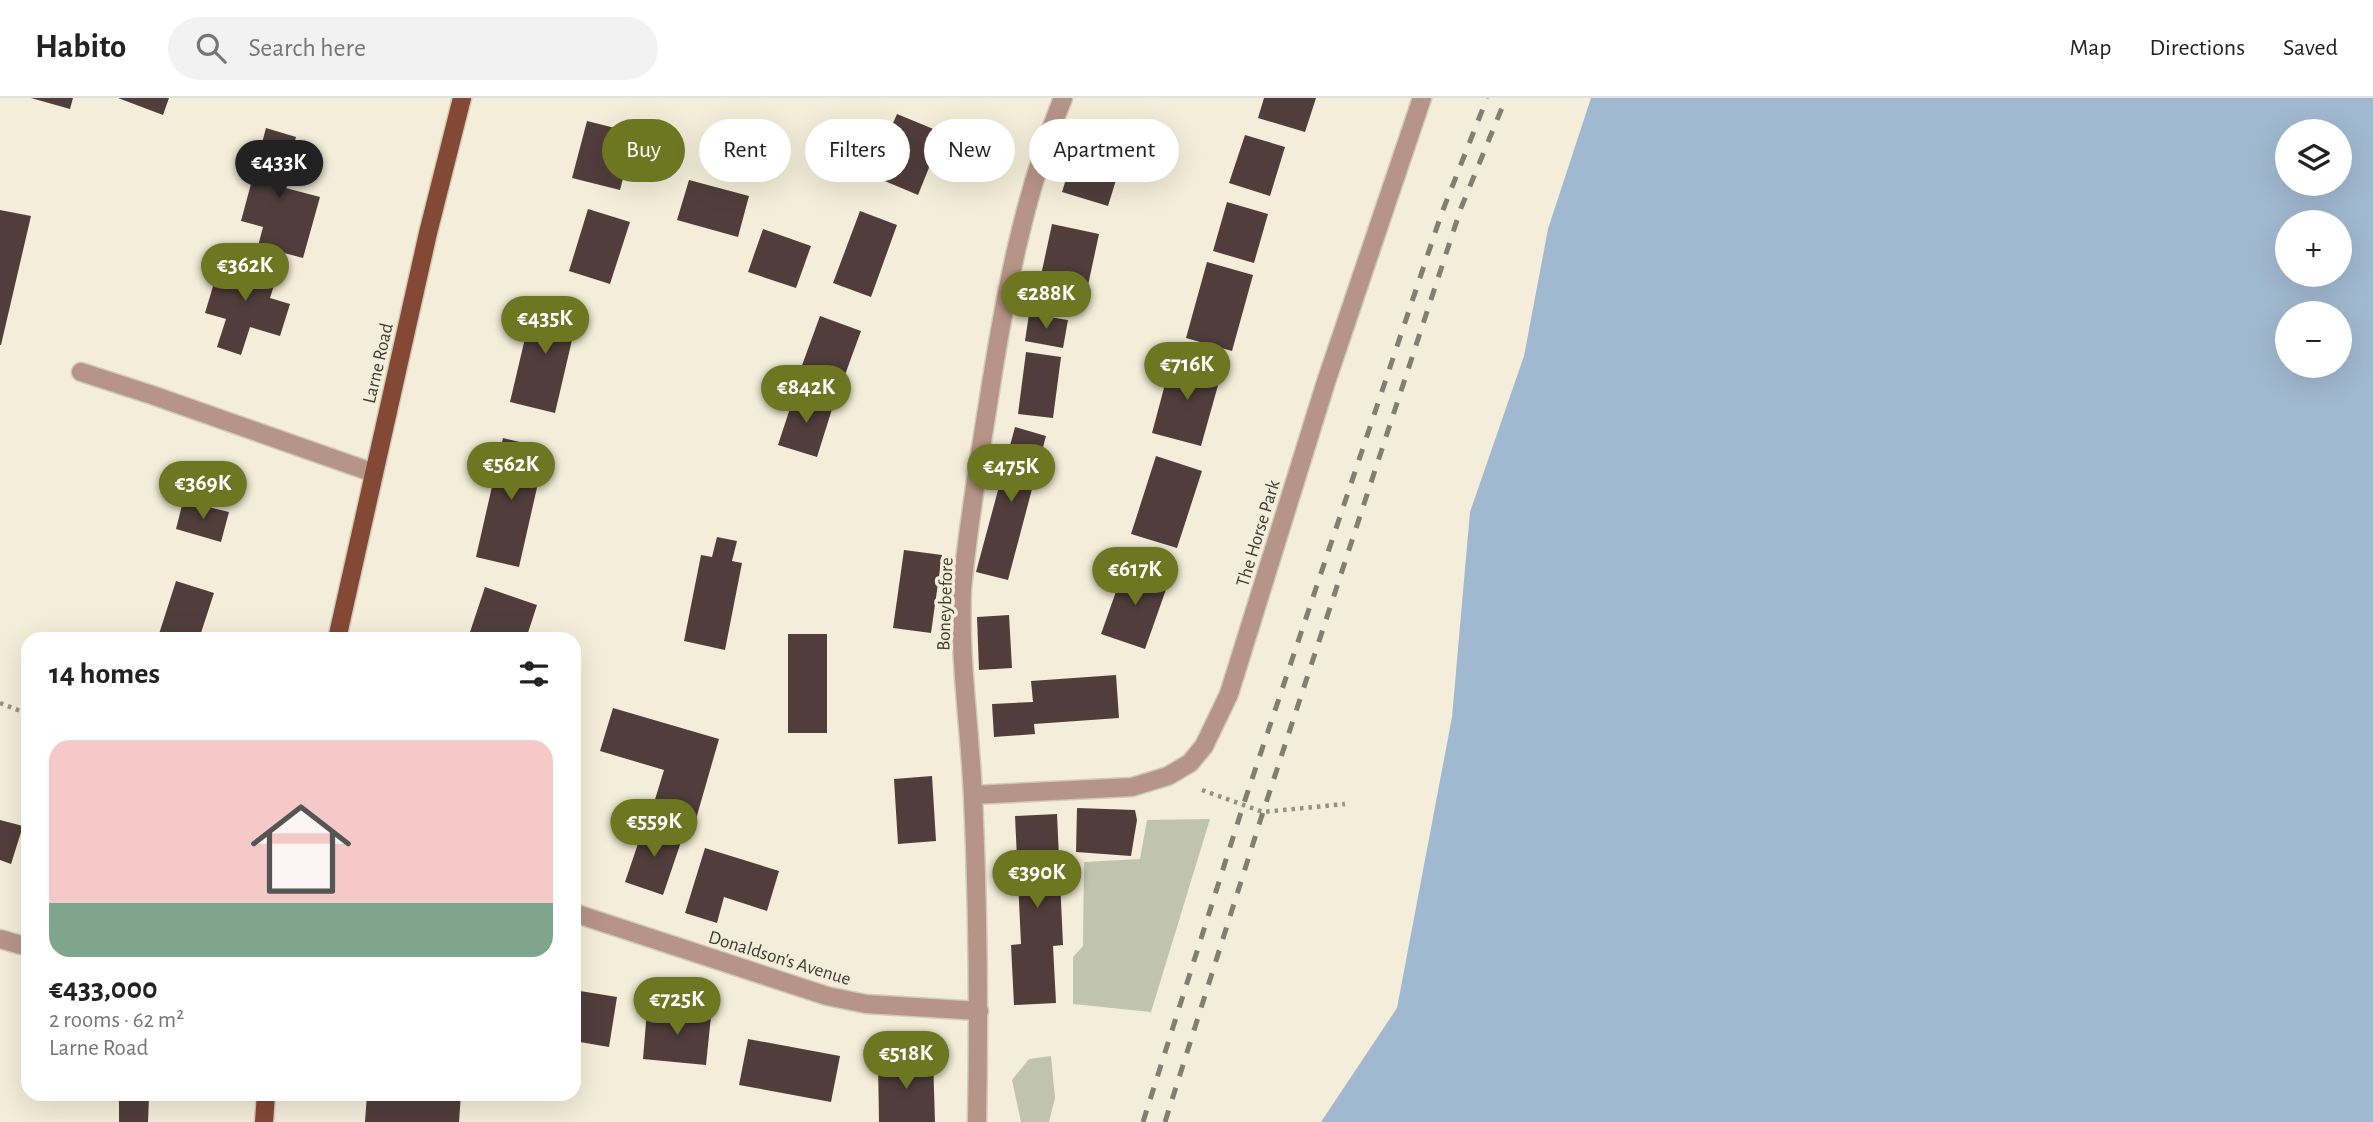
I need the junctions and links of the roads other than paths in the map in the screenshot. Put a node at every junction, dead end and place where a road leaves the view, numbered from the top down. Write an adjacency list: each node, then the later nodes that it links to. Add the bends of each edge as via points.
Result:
1 (463, 98): 5 (main road, Larne Road)
2 (1063, 98): 7 (street, Boneybefore, via 1012,265 964,569 961,632)
3 (1422, 98): 7 (street, The Horse Park, via 1212,734 1190,763 1146,784)
4 (81, 372): 5 (street)
5 (374, 472): 6 (main road, Larne Road)
6 (339, 632)
7 (973, 795): 11 (street, Boneybefore)
8 (581, 915): 11 (street, Donaldson's Avenue, via 827,996 866,1004)
9 (0, 939): 10 (street)
10 (21, 945)
11 (979, 1011): 14 (street, Boneybefore)
12 (266, 1101): 13 (main road)
13 (264, 1122)
14 (977, 1122)

